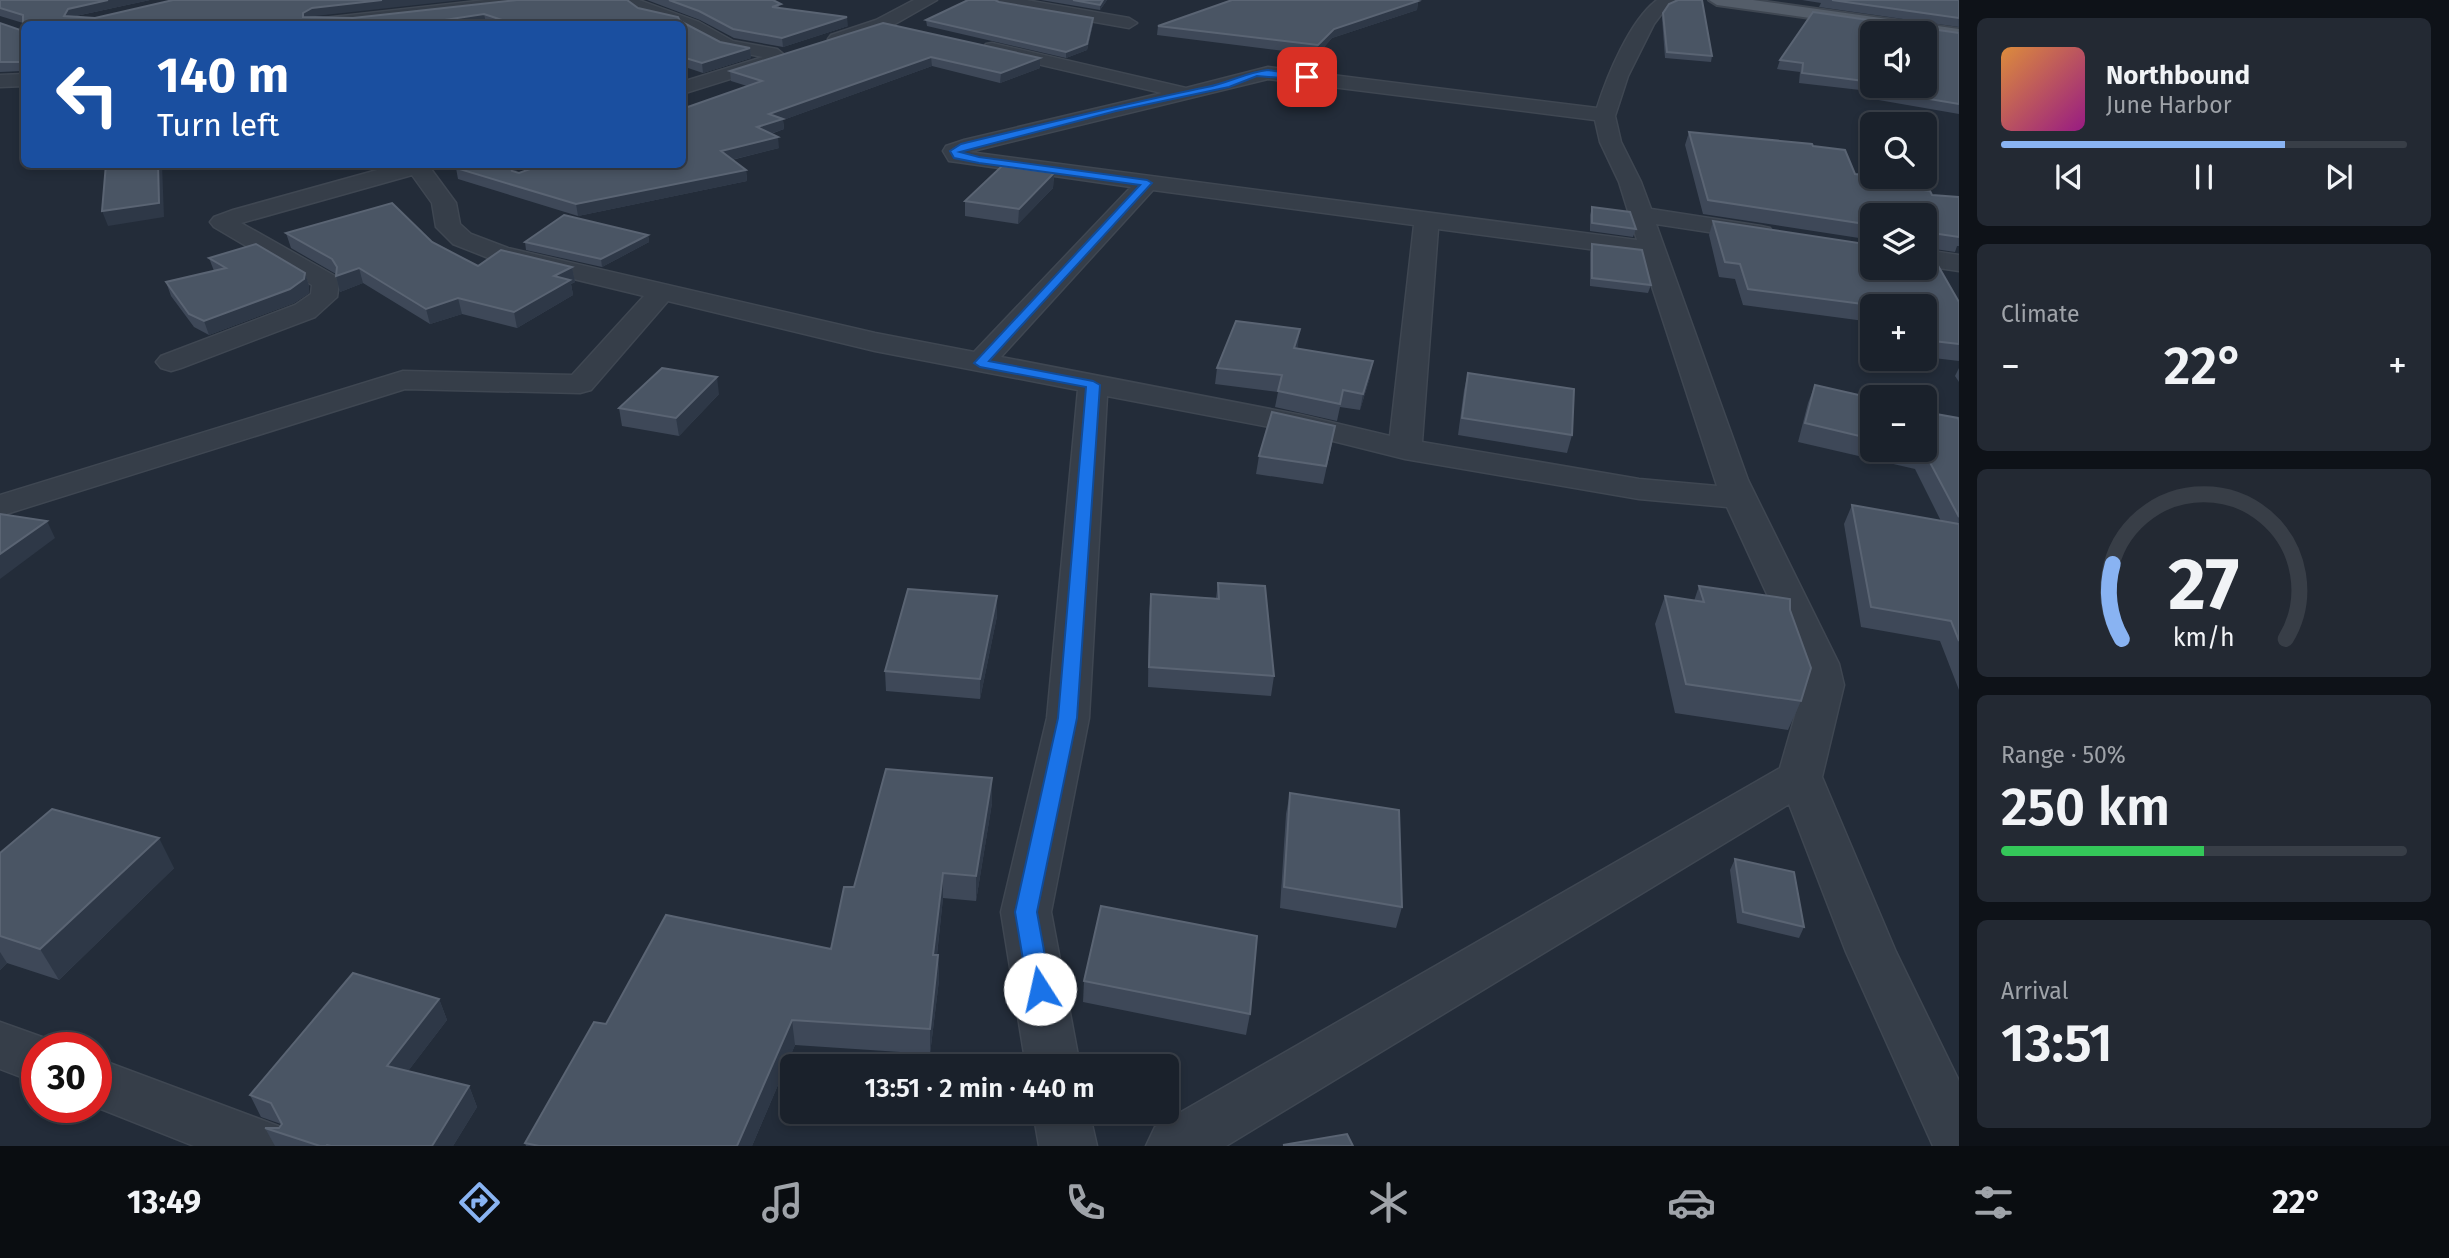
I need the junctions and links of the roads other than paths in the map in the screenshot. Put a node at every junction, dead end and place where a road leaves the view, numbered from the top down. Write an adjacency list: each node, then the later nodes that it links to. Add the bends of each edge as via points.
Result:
1 (528, 0): 8 (street)
2 (628, 0): 9 (street)
3 (929, 0): 12 (street)
4 (999, 0): 11 (street)
5 (1675, 0): 21 (street, via 1660,5 1648,18)
6 (1717, 0): 7 (main road)
7 (1745, 2): 14 (main road)
8 (338, 21)
9 (679, 21)
10 (686, 23): 19 (street, via 728,45 792,54)
11 (1129, 23)
12 (882, 24): 13 (street); 15 (street)
13 (909, 30)
14 (1959, 34)
15 (822, 44)
16 (975, 44): 20 (street)
17 (21, 80): 18 (street)
18 (0, 81)
19 (686, 87)
20 (1187, 94): 21 (street, via 1268,73); 24 (street, via 954,151 957,156 979,160)
21 (1605, 115): 25 (street, via 1609,139)
22 (415, 168): 32 (street, via 222,222 326,282 324,297 305,311)
23 (423, 168): 31 (street, via 444,202 448,227 462,239 500,254)
24 (1147, 183): 26 (street); 33 (street)
25 (1641, 215): 27 (street); 28 (street)
26 (1427, 220): 28 (street); 35 (street)
27 (1778, 236)
28 (1653, 250): 36 (street)
29 (1937, 260): 30 (street)
30 (1959, 263)
31 (662, 292): 33 (street); 37 (street, via 580,384 403,380)
32 (171, 362)
33 (980, 363): 34 (street)
34 (1093, 385): 35 (street, via 1301,424); 41 (street, via 1068,718 1026,912)
35 (1405, 449): 36 (street, via 1639,489)
36 (1738, 498): 38 (street, via 1819,664 1824,685)
37 (0, 506)
38 (1800, 777): 44 (street, via 1871,952); 47 (street)
39 (0, 1045): 40 (street)
40 (21, 1053)
41 (1052, 1054)
42 (112, 1088): 45 (street)
43 (1064, 1124): 46 (street)
44 (1959, 1141)
45 (261, 1146)
46 (1068, 1146)
47 (1175, 1146)

